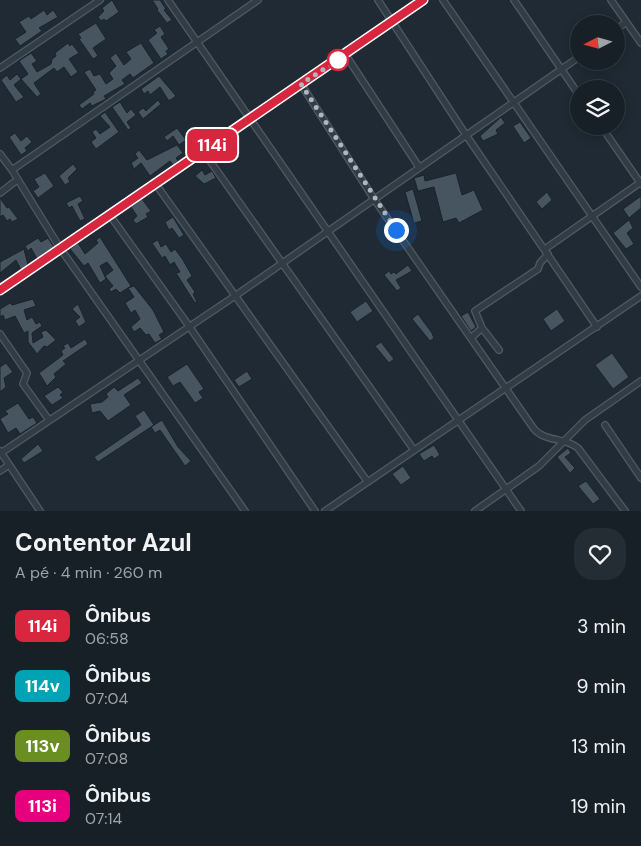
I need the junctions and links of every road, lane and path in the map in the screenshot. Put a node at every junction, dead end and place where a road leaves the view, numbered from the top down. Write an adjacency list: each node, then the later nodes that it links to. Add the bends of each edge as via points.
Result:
1 (100, 0): 15 (street)
2 (168, 0): 11 (street)
3 (258, 0): 11 (street)
4 (378, 0): 9 (street)
5 (423, 0): 9 (street)
6 (443, 0): 19 (street)
7 (514, 0): 16 (street)
8 (611, 0): 10 (street)
9 (392, 21): 13 (street); 21 (street)
10 (626, 22): 12 (street)
11 (197, 42): 20 (street); 26 (street)
12 (641, 43)
13 (345, 54): 18 (street); 25 (street)
14 (570, 64): 16 (street)
15 (0, 68)
16 (562, 70): 17 (street); 19 (street)
17 (570, 81)
18 (301, 84): 20 (street); 31 (street)
19 (513, 102): 21 (street); 33 (street)
20 (249, 119): 23 (street); 34 (street)
21 (466, 135): 25 (street); 36 (street)
22 (607, 135): 29 (street)
23 (203, 151): 28 (street); 37 (street)
24 (0, 154): 26 (street)
25 (420, 167): 31 (street)
26 (12, 170): 27 (street)
27 (17, 180): 30 (street); 35 (street)
28 (155, 183): 32 (street); 40 (street)
29 (641, 183): 33 (street)
30 (0, 193)
31 (374, 199): 34 (street); 46 (street)
32 (109, 214): 35 (street); 42 (street)
33 (592, 215): 36 (street); 38 (street)
34 (328, 231): 37 (street); 52 (street)
35 (60, 248): 39 (street); 48 (street)
36 (546, 252): 43 (street); 44 (street, via 538,269 475,311)
37 (281, 264): 40 (street); 55 (street)
38 (641, 287)
39 (0, 290)
40 (235, 296): 42 (street); 60 (street)
41 (641, 296): 43 (street)
42 (189, 326): 48 (street); 64 (street)
43 (597, 327): 50 (street)
44 (482, 328): 46 (street); 47 (street)
45 (0, 334): 51 (street, via 27,373 24,384)
46 (471, 338): 50 (street)
47 (499, 350)
48 (139, 358): 51 (street); 63 (street)
49 (641, 381): 54 (street, via 585,420)
50 (505, 389): 52 (street); 54 (street, via 537,433)
51 (49, 420): 56 (street)
52 (458, 421): 55 (street); 61 (street)
53 (605, 425): 59 (street)
54 (566, 441): 61 (street, via 545,462); 68 (street, via 578,448)
55 (414, 450): 60 (street)
56 (1, 452): 57 (street)
57 (9, 465): 58 (street); 62 (street)
58 (0, 471)
59 (641, 478)
60 (368, 481): 65 (street)
61 (507, 490): 66 (street); 67 (street)
62 (40, 511)
63 (245, 511)
64 (315, 511)
65 (325, 511)
66 (475, 511)
67 (521, 511)
68 (625, 511)

